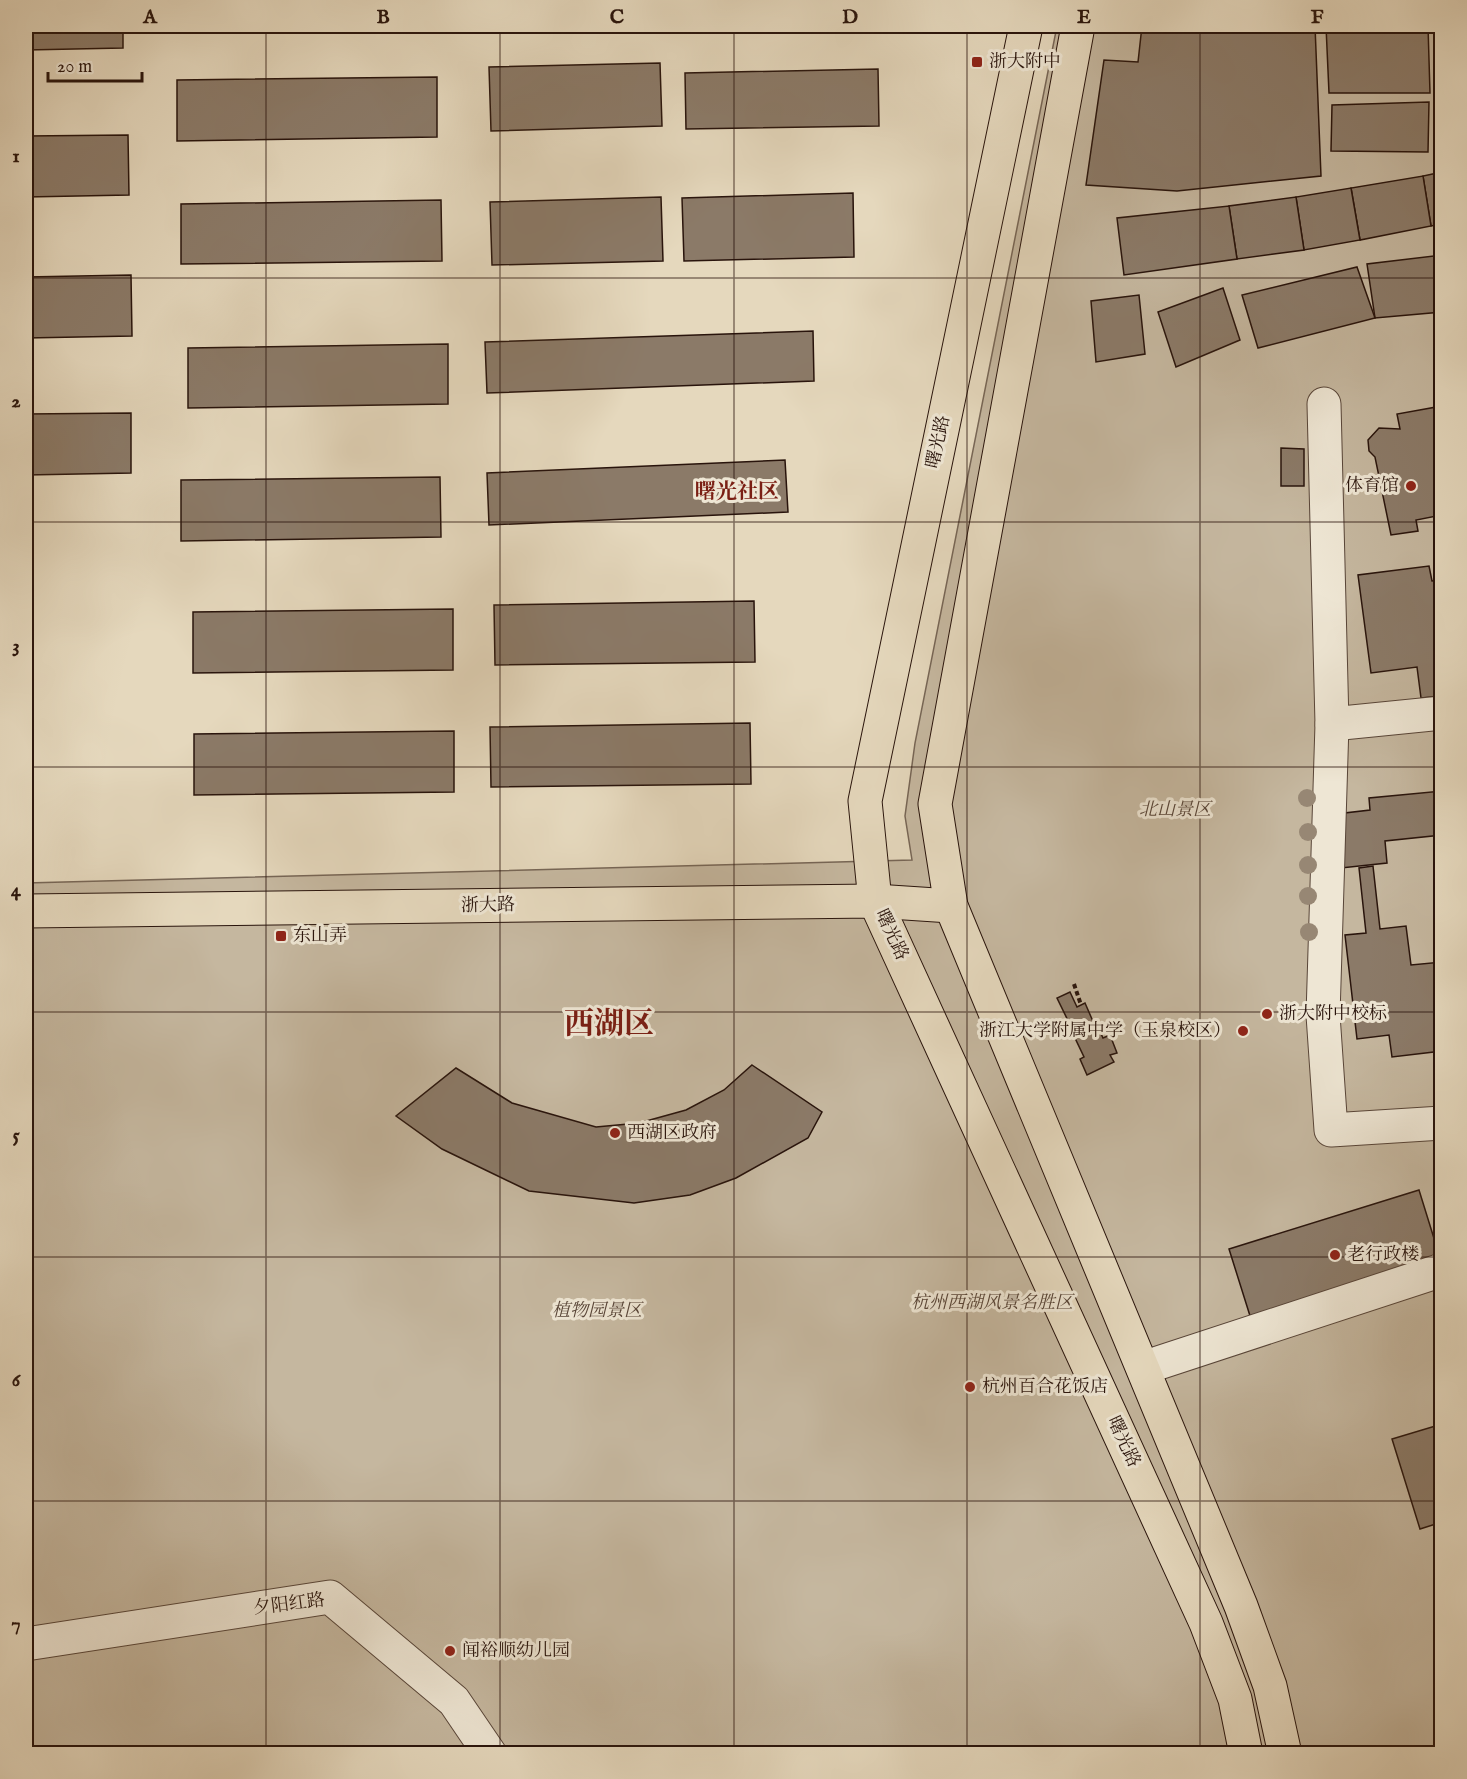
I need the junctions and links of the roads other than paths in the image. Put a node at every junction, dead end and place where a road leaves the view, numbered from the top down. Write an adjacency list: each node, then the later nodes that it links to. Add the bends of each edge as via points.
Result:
1 (1026, 26): 6 (main road, 曙光路, via 865,801)
2 (1078, 26): 7 (main road, via 935,804)
3 (1324, 404): 5 (lane)
4 (1442, 713): 5 (lane)
5 (1332, 724): 9 (lane, via 1323,1015 1331,1130)
6 (875, 901): 7 (main road, 浙大路); 8 (main road, 浙大路); 14 (main road, 曙光路, via 1206,1623 1235,1699)
7 (951, 906): 11 (main road)
8 (26, 911)
9 (1442, 1123)
10 (1442, 1270): 11 (lane)
11 (1143, 1368): 15 (main road, via 1241,1606 1270,1686)
12 (26, 1644): 13 (lane, 夕阳红路, via 330,1597 454,1701)
13 (490, 1754)
14 (1246, 1754)
15 (1285, 1754)

